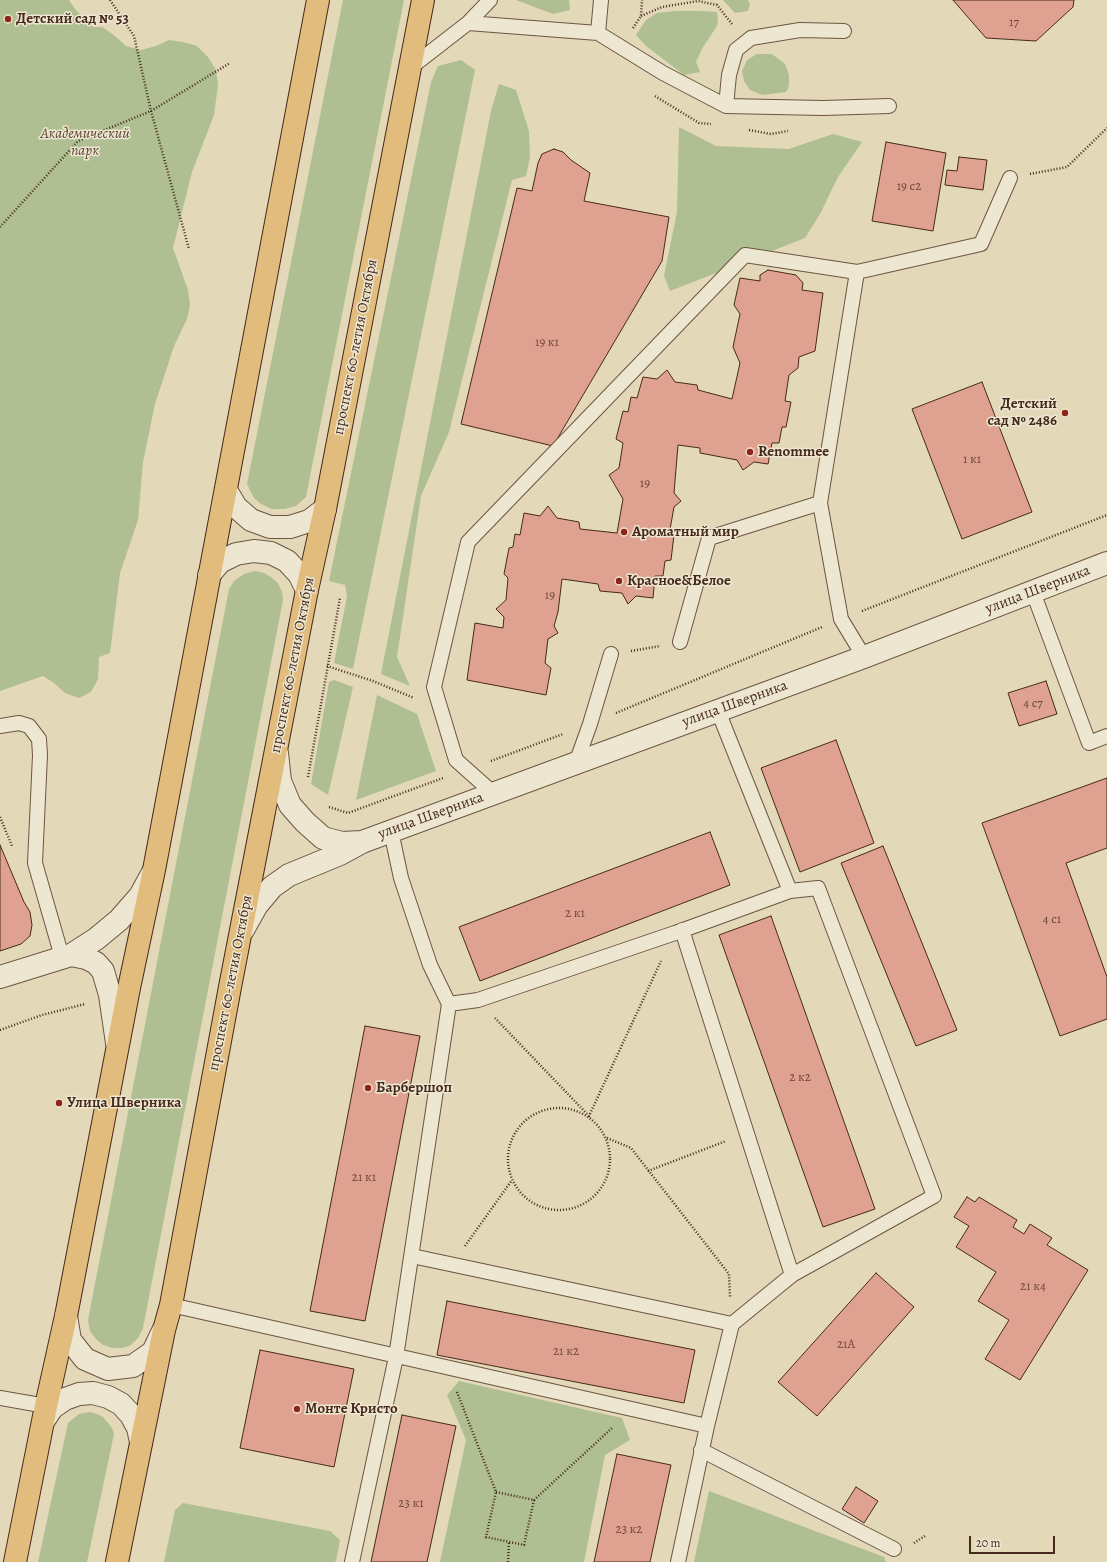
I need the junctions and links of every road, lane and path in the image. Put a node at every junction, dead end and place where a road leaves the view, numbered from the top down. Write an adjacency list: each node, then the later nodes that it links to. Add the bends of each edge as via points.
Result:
1 (110, 0): 15 (path, via 134,36)
2 (318, 0): 21 (main road, проспект 60-летия Октября)
3 (423, 0): 12 (main road, проспект 60-летия Октября)
4 (490, 0): 7 (lane)
5 (601, 0): 10 (lane)
6 (641, 16): 8 (path, via 662,7 698,1 717,5 732,24)
7 (468, 22): 10 (lane); 12 (lane)
8 (737, 22)
9 (844, 31): 13 (lane, via 800,30 751,38 736,50 729,74)
10 (598, 32): 13 (lane, via 663,73)
11 (230, 63): 15 (path)
12 (410, 68): 23 (main road, проспект 60-летия Октября)
13 (726, 106): 14 (lane)
14 (890, 106)
15 (151, 111): 18 (path, via 78,141); 19 (path)
16 (1107, 128): 17 (path, via 1067,167)
17 (1010, 178): 20 (lane, via 981,244)
18 (0, 227)
19 (189, 249)
20 (857, 272): 22 (lane); 35 (lane, via 745,255 473,536 468,542 434,687)
21 (226, 490): 23 (street, via 236,507 251,520 270,526 290,527 309,521); 26 (main road, проспект 60-летия Октября)
22 (820, 503): 30 (lane); 31 (lane, via 709,538)
23 (325, 509): 27 (main road, проспект 60-летия Октября)
24 (1107, 515): 30 (path)
25 (1107, 563): 28 (street, улица Шверника)
26 (208, 575): 27 (street, via 220,562 236,554 254,551 271,553 287,561 299,574); 48 (main road, проспект 60-летия Октября)
27 (307, 590): 40 (main road, проспект 60-летия Октября)
28 (1033, 592): 33 (street, улица Шверника); 39 (lane, via 1089,743)
29 (340, 598): 34 (path)
30 (841, 619): 33 (lane); 37 (path)
31 (680, 642): 32 (path)
32 (611, 654): 37 (lane)
33 (864, 657): 36 (street, улица Шверника)
34 (327, 666): 35 (path, via 373,681); 43 (path)
35 (441, 710): 42 (lane, via 456,760)
36 (718, 711): 41 (street, улица Шверника); 49 (lane)
37 (590, 724): 41 (lane); 42 (path)
38 (0, 726): 52 (lane, via 19,723 29,726 39,739 36,864)
39 (1107, 736)
40 (276, 748): 47 (street, улица Шверника, via 280,781 290,805 304,822 323,838 342,843); 51 (main road, проспект 60-летия Октября)
41 (576, 763): 44 (street, улица Шверника)
42 (466, 770): 44 (lane); 45 (path, via 348,813)
43 (307, 780)
44 (493, 793): 46 (street, улица Шверника)
45 (326, 806)
46 (391, 831): 47 (street, улица Шверника); 56 (lane, via 401,878 430,965)
47 (362, 842): 51 (street, улица Шверника, via 289,875 272,887 257,904)
48 (154, 870): 52 (street, via 140,896 119,920 96,939); 58 (main road, проспект 60-летия Октября)
49 (790, 891): 50 (lane); 66 (lane, via 818,888 934,1196)
50 (678, 931): 54 (lane); 59 (path); 60 (lane)
51 (240, 936): 67 (main road, проспект 60-летия Октября)
52 (66, 956): 53 (street); 58 (street, via 86,958 96,963 103,971 110,995)
53 (0, 978)
54 (478, 1000): 56 (lane); 59 (path)
55 (90, 1002): 57 (path)
56 (449, 1004): 64 (lane)
57 (0, 1030)
58 (118, 1049): 68 (main road, проспект 60-летия Октября)
59 (589, 1116): 61 (path); 63 (path, via 569,1107 538,1111 520,1124 507,1156)
60 (747, 1133): 62 (path); 66 (lane)
61 (607, 1138): 62 (path, via 632,1148); 63 (path, via 610,1169 604,1186 579,1207 548,1210 528,1200)
62 (648, 1171): 69 (path, via 728,1274)
63 (512, 1180): 65 (path)
64 (412, 1256): 65 (lane); 71 (lane)
65 (452, 1264): 69 (lane)
66 (792, 1275): 69 (lane)
67 (171, 1305): 70 (main road, проспект 60-летия Октября); 71 (lane)
68 (66, 1316): 70 (street, проспект 60-летия Октября, via 70,1340 85,1359 108,1369 132,1366 153,1352); 75 (main road, проспект 60-летия Октября)
69 (732, 1324): 76 (lane)
70 (164, 1330): 77 (main road, проспект 60-летия Октября)
71 (396, 1357): 72 (lane); 85 (lane)
72 (448, 1368): 74 (lane); 79 (path)
73 (0, 1398): 75 (lane)
74 (633, 1409): 76 (lane); 80 (path)
75 (45, 1413): 77 (street, проспект 60-летия Октября, via 65,1399 79,1394 93,1393 108,1397 121,1404 131,1415 138,1428); 83 (main road, проспект 60-летия Октября)
76 (707, 1426): 78 (lane)
77 (141, 1442): 84 (main road, проспект 60-летия Октября)
78 (701, 1450): 82 (lane); 87 (lane)
79 (496, 1492): 80 (path); 81 (path, via 486,1537)
80 (534, 1500): 81 (path, via 524,1544)
81 (509, 1541): 86 (path)
82 (894, 1549)
83 (15, 1562)
84 (117, 1562)
85 (352, 1562)
86 (508, 1562)
87 (678, 1562)

